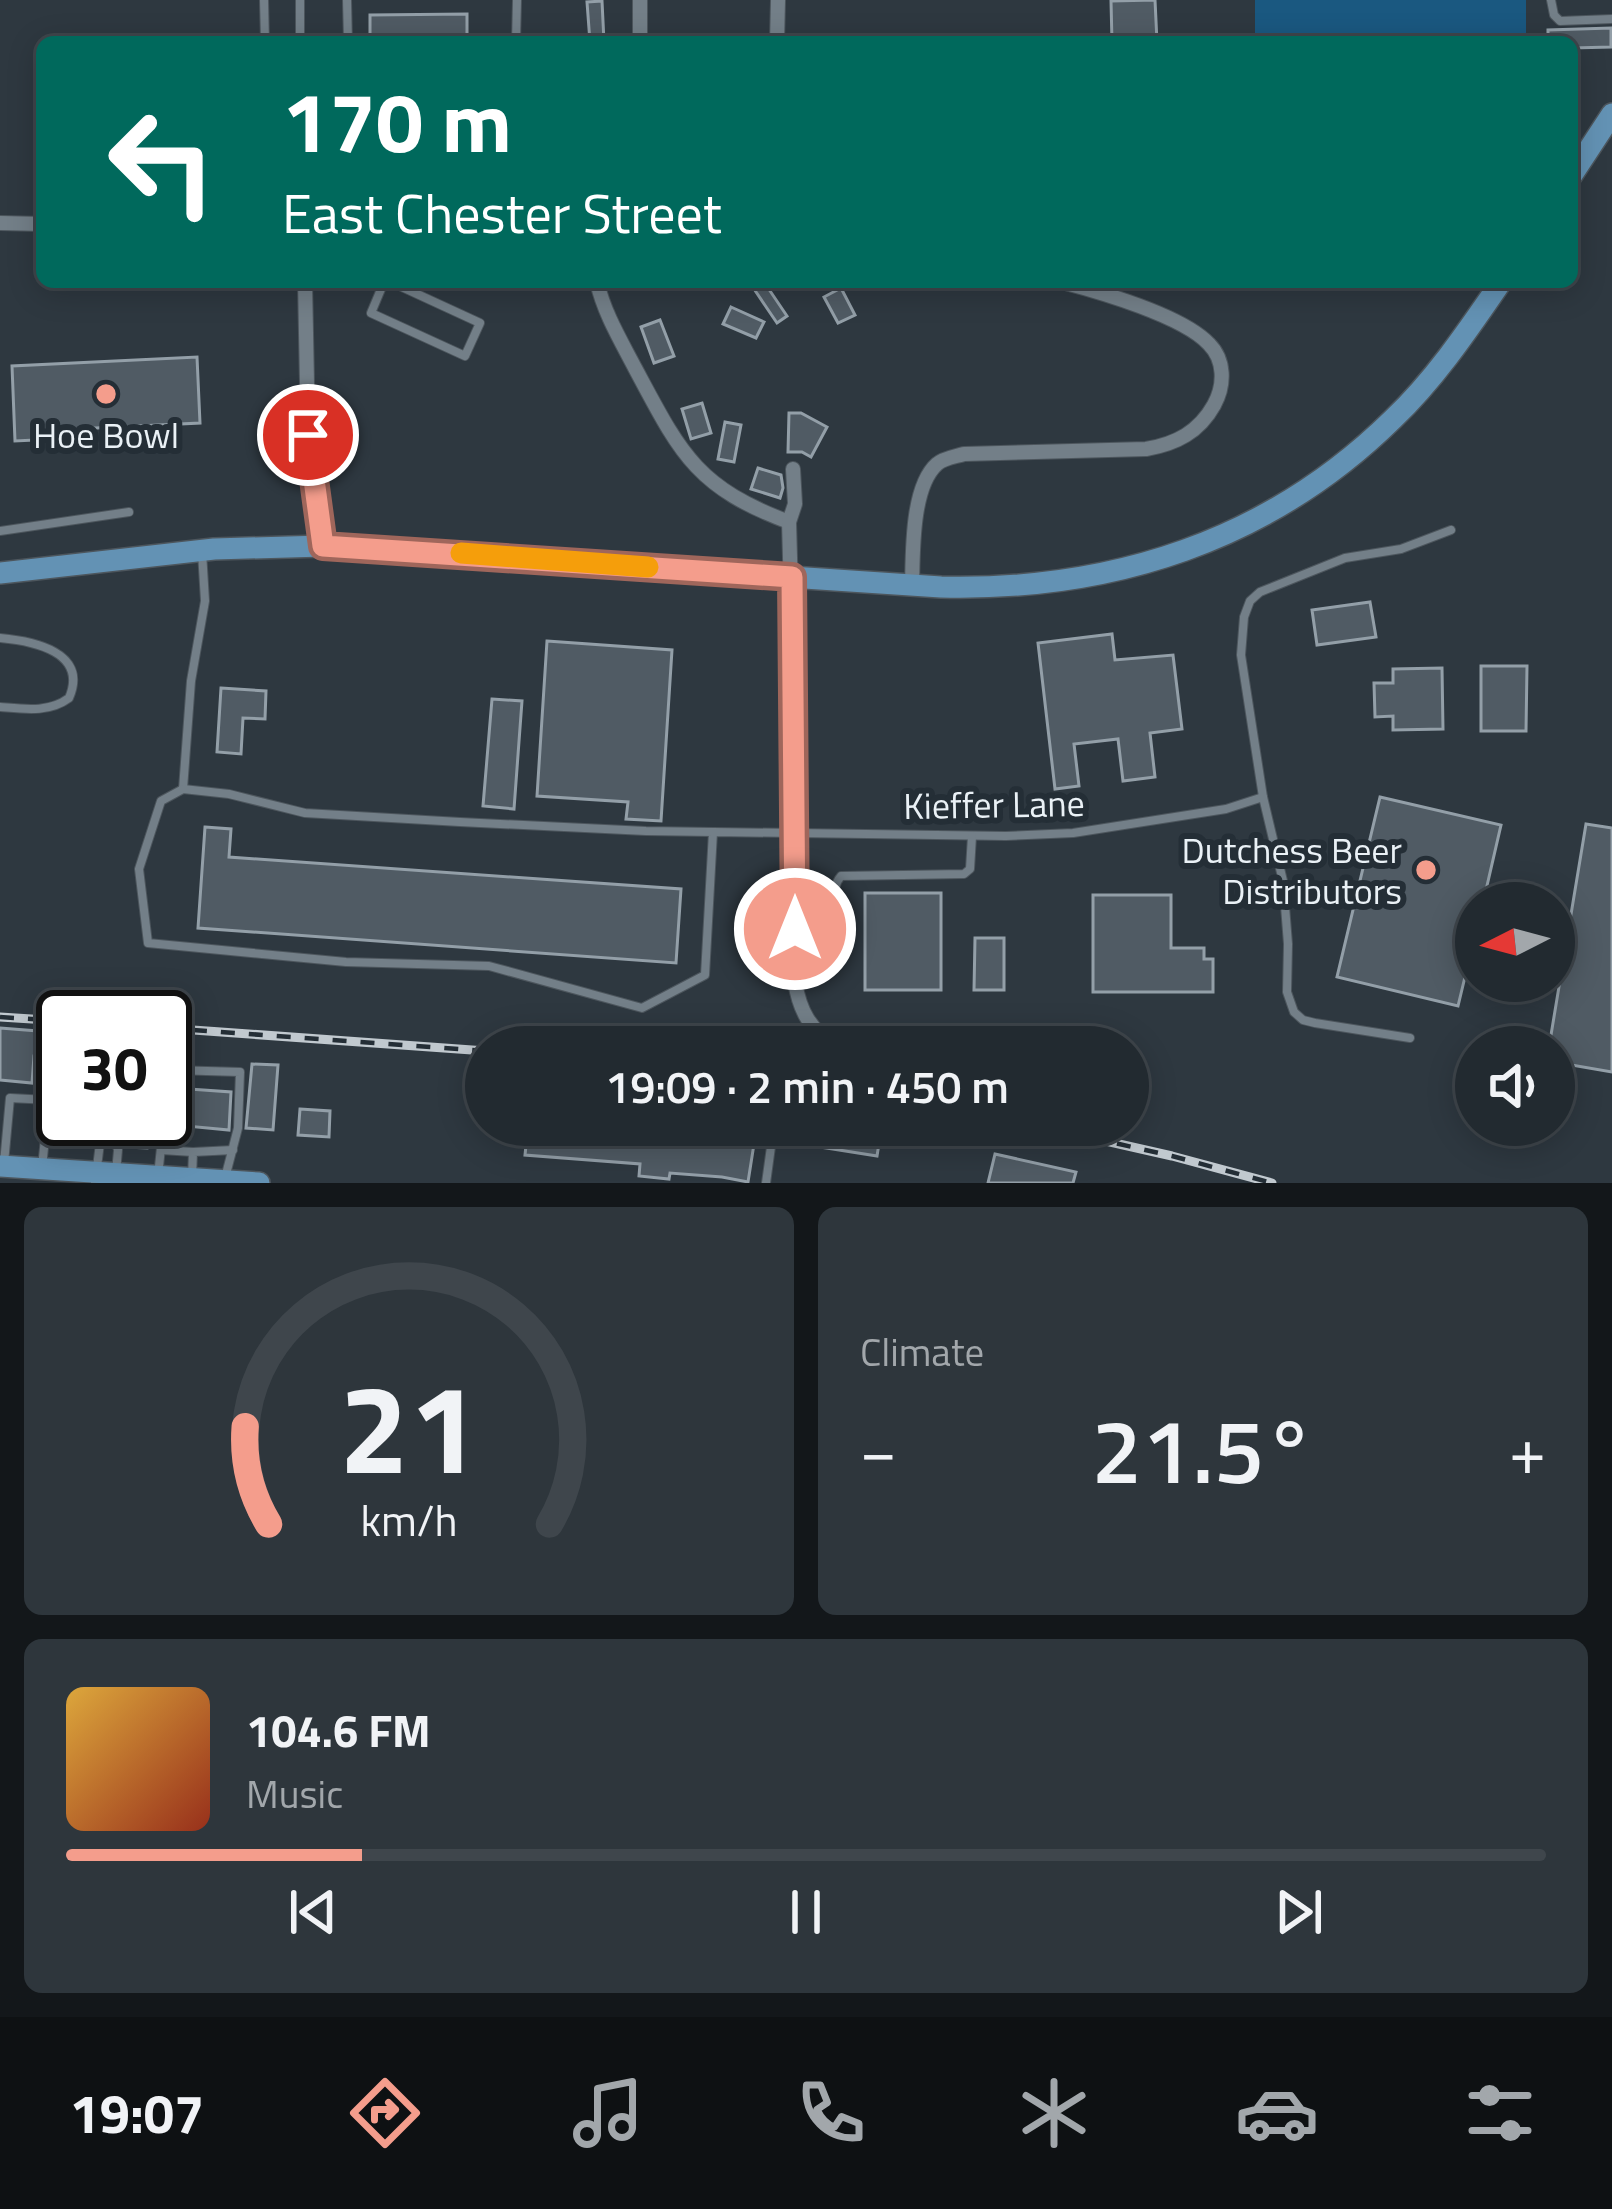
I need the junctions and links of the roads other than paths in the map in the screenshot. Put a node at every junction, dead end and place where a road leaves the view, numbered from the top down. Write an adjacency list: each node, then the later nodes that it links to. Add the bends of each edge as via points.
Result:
1 (264, 0): 9 (lane)
2 (300, 0): 10 (lane)
3 (347, 0): 11 (lane)
4 (517, 0): 12 (lane)
5 (640, 0): 13 (street)
6 (778, 0): 14 (street)
7 (1551, 0): 8 (lane, via 1560,21)
8 (1612, 20)
9 (265, 36)
10 (301, 36)
11 (348, 36)
12 (516, 36)
13 (640, 36)
14 (777, 36)
15 (1612, 114): 16 (main road)
16 (1578, 166)
17 (0, 223): 18 (street)
18 (36, 224)
19 (305, 288): 30 (street, via 308,435)
20 (385, 288): 21 (lane, via 371,314 465,356 480,323)
21 (401, 288)
22 (599, 288): 27 (street, via 695,468 723,492)
23 (1081, 288): 34 (street, via 1206,340 1220,360 1219,397 1187,436 1163,446 964,454 936,465 922,488)
24 (1497, 288): 34 (main road, via 1394,419 1319,481 1247,524 1171,556 1081,579)
25 (793, 469): 27 (street)
26 (129, 512): 29 (lane)
27 (790, 522): 33 (street)
28 (1451, 530): 38 (lane, via 1345,558 1250,601 1241,655)
29 (0, 531)
30 (323, 546): 31 (main road); 33 (main road)
31 (202, 550): 32 (main road); 37 (lane, via 205,601)
32 (0, 573)
33 (792, 577): 34 (main road); 40 (street)
34 (912, 586)
35 (0, 638): 36 (lane, via 52,650 74,679 69,698 52,708)
36 (0, 707)
37 (183, 789): 39 (lane, Kieffer Lane, via 305,813); 39 (lane, via 160,801 139,869 148,943 489,966 642,1008 705,975)
38 (1263, 797): 41 (lane, Kieffer Lane, via 1073,833); 44 (lane, via 1283,881 1294,1012 1315,1023)
39 (713, 832): 40 (lane, Kieffer Lane)
40 (796, 832): 41 (lane, Kieffer Lane); 42 (street)
41 (972, 836): 42 (lane, via 964,874 841,876 833,920)
42 (795, 929): 43 (street, via 798,1004)
43 (813, 1026)
44 (1410, 1038)
45 (192, 1071): 53 (lane, via 240,1072)
46 (36, 1099): 55 (lane, via 10,1098)
47 (44, 1146): 56 (lane)
48 (100, 1146): 57 (lane)
49 (117, 1146): 57 (lane)
50 (161, 1146): 52 (lane)
51 (771, 1146): 63 (lane)
52 (161, 1150): 54 (lane); 60 (lane)
53 (233, 1150): 54 (lane); 61 (lane)
54 (194, 1152): 59 (lane)
55 (2, 1166): 56 (main road)
56 (42, 1169): 58 (main road)
57 (102, 1176): 58 (main road); 60 (main road)
58 (66, 1177)
59 (191, 1178): 60 (main road); 61 (main road)
60 (158, 1179)
61 (220, 1181): 62 (main road)
62 (260, 1183)
63 (766, 1183)

